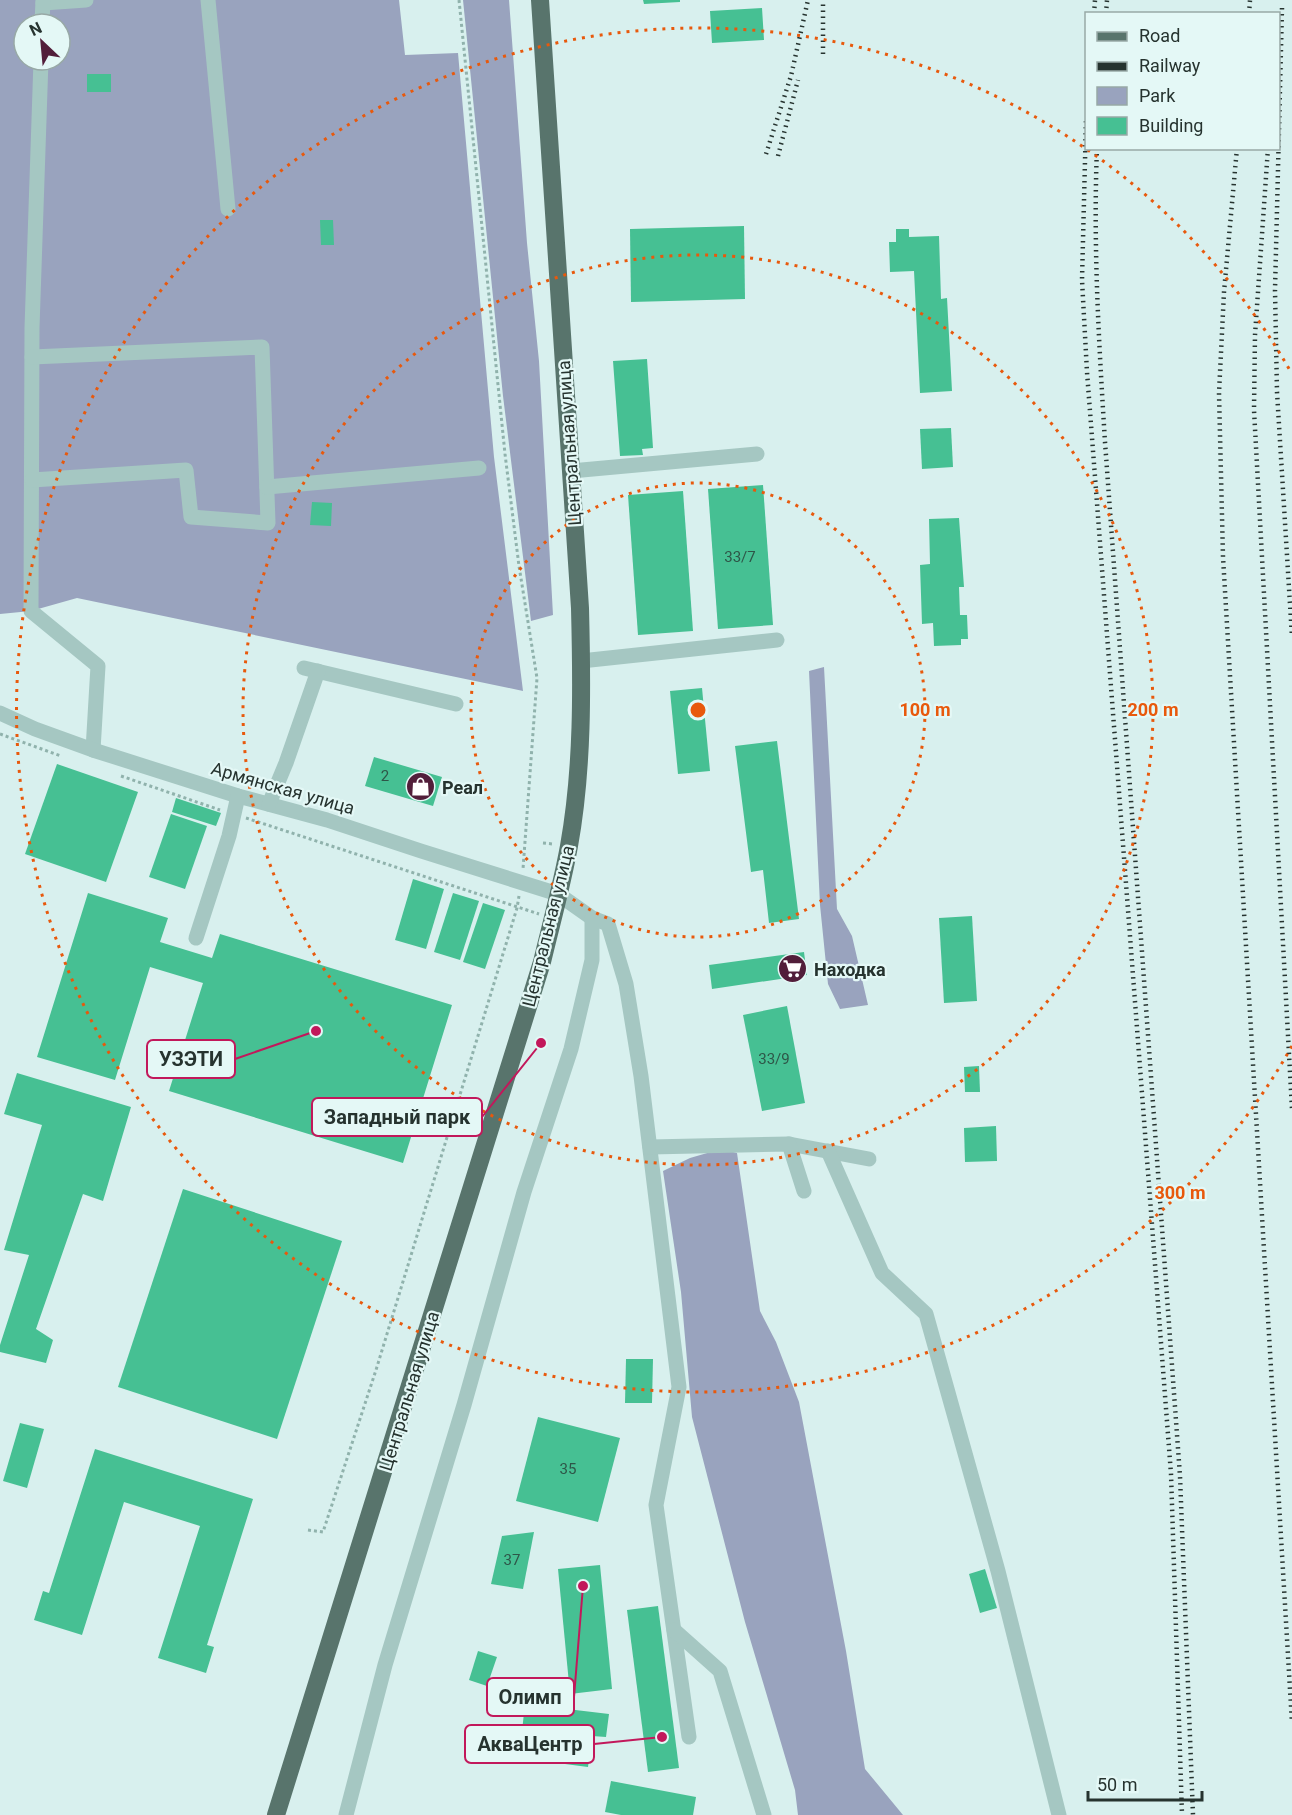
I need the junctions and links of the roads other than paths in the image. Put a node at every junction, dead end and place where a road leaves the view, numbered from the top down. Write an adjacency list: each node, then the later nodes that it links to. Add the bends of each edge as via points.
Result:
1 (86, 0): 4 (street)
2 (208, 0): 6 (street)
3 (540, 0): 10 (main road, Центральная улица)
4 (43, 2)
5 (41, 72): 7 (street)
6 (228, 209)
7 (32, 357): 11 (street); 12 (street, via 262,347)
8 (757, 454): 10 (street)
9 (479, 468): 12 (street)
10 (571, 471): 14 (main road, Центральная улица)
11 (32, 480): 12 (street, via 186,470 191,517 268,523); 17 (street, via 31,611 99,666)
12 (267, 487)
13 (777, 640): 14 (street)
14 (581, 661): 20 (main road, Центральная улица, via 577,782)
15 (456, 704): 19 (street, via 311,670 286,763)
16 (0, 713): 17 (street, Армянская улица)
17 (93, 750): 18 (street, Армянская улица)
18 (238, 796): 19 (street, Армянская улица); 22 (street)
19 (269, 804): 20 (street, Армянская улица)
20 (558, 894): 21 (street, Армянская улица); 30 (main road, Центральная улица, via 542,962)
21 (592, 918): 24 (street, Армянская улица, via 608,924 626,984); 31 (street, via 592,960 571,1049 524,1192 385,1665)
22 (196, 938)
23 (789, 1144): 24 (street); 25 (street); 27 (street)
24 (650, 1147): 28 (street, via 679,1387 656,1505)
25 (828, 1151): 26 (street); 33 (street, via 882,1273 926,1314 998,1571)
26 (869, 1159)
27 (804, 1191)
28 (674, 1630): 29 (street); 32 (street, via 720,1671)
29 (689, 1737)
30 (276, 1815)
31 (346, 1815)
32 (764, 1815)
33 (1059, 1815)

